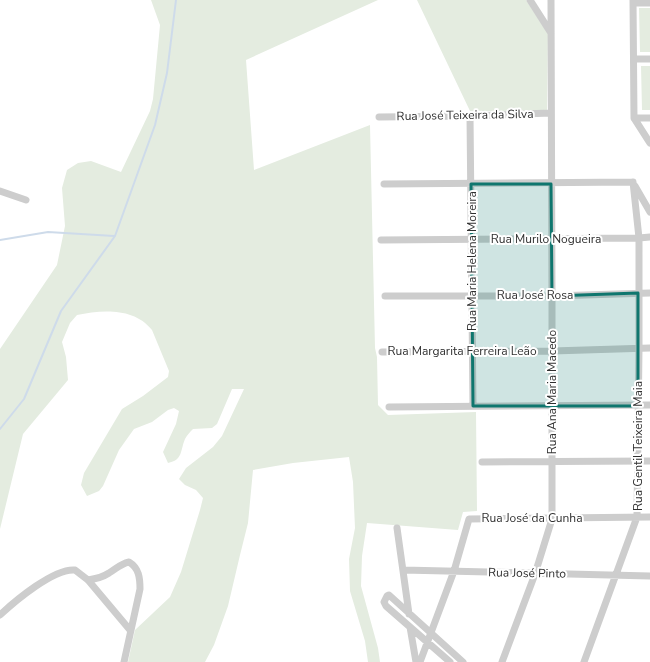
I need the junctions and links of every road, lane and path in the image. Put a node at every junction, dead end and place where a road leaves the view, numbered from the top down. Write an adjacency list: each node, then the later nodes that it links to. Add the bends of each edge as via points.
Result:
1 (530, 0): 5 (street)
2 (551, 0): 5 (street, Rua Ana Maria Macedo)
3 (633, 1): 4 (street); 6 (street)
4 (650, 3)
5 (551, 33): 8 (street, Rua Ana Maria Macedo)
6 (634, 59): 7 (street); 11 (street)
7 (650, 59)
8 (551, 113): 9 (street, Rua José Teixeira da Silva); 17 (street, Rua Ana Maria Macedo)
9 (470, 116): 10 (street, Rua José Teixeira da Silva); 16 (street, Rua Maria Helena Moreira)
10 (379, 117)
11 (634, 118): 12 (street); 13 (street)
12 (650, 118)
13 (650, 143)
14 (633, 182): 17 (street); 20 (street); 22 (street, Rua Gentil Teixeira Maia)
15 (384, 184): 16 (street)
16 (471, 184): 17 (street); 23 (street, Rua Maria Helena Moreira)
17 (551, 184): 24 (street, Rua Ana Maria Macedo)
18 (0, 191): 19 (street)
19 (26, 200)
20 (650, 212)
21 (650, 237): 22 (street, Rua Murilo Nogueira)
22 (639, 238): 24 (street, Rua Murilo Nogueira); 26 (street, Rua Gentil Teixeira Maia)
23 (472, 239): 24 (street, Rua Murilo Nogueira); 25 (street, Rua Murilo Nogueira); 28 (street, Rua Maria Helena Moreira)
24 (552, 239): 30 (street, Rua Ana Maria Macedo)
25 (381, 240)
26 (638, 293): 27 (street, Rua José Rosa); 30 (street, Rua José Rosa); 31 (street, Rua Gentil Teixeira Maia)
27 (650, 293)
28 (472, 295): 29 (street, Rua José Rosa); 30 (street, Rua José Rosa); 33 (street, Rua Maria Helena Moreira)
29 (385, 296)
30 (552, 296): 34 (street, Rua Ana Maria Macedo)
31 (639, 348): 32 (street, Rua Margarita Ferreira Leão); 34 (street, Rua Margarita Ferreira Leão); 40 (street, Rua Gentil Teixeira Maia)
32 (650, 348)
33 (472, 351): 34 (street, Rua Margarita Ferreira Leão); 35 (street, Rua Margarita Ferreira Leão); 38 (street, Rua Maria Helena Moreira)
34 (552, 351): 39 (street, Rua Ana Maria Macedo)
35 (382, 352)
36 (650, 405): 40 (street)
37 (389, 406): 38 (street)
38 (473, 406): 39 (street)
39 (552, 406): 40 (street); 44 (street, Rua Ana Maria Macedo)
40 (638, 406): 41 (street, Rua Gentil Teixeira Maia)
41 (638, 461): 42 (street); 44 (street); 47 (street, Rua Gentil Teixeira Maia)
42 (650, 461)
43 (482, 462): 44 (street)
44 (552, 462): 46 (street, Rua Ana Maria Macedo)
45 (650, 517): 47 (street, Rua José da Cunha)
46 (552, 518): 47 (street, Rua José da Cunha); 50 (street, Rua José da Cunha, via 469,519); 51 (street, Rua Ana Maria Macedo)
47 (637, 518): 52 (street, Rua Gentil Teixeira Maia)
48 (397, 528): 49 (street)
49 (403, 570): 50 (street, Rua José Pinto); 55 (street)
50 (454, 570): 51 (street, Rua José Pinto); 59 (street, Rua José da Cunha)
51 (535, 574): 52 (street, Rua José Pinto); 66 (street, Rua Ana Maria Macedo)
52 (616, 574): 53 (street, Rua José Pinto); 67 (street, Rua Gentil Teixeira Maia)
53 (650, 576)
54 (88, 580): 56 (street, via 78,571 64,572 18,599); 58 (street); 58 (street, via 109,573 119,565 129,562 132,564 139,575 140,589)
55 (409, 613): 57 (street); 57 (street, via 389,595 384,600 386,606); 59 (street)
56 (0, 615)
57 (410, 627): 60 (street); 62 (street)
58 (130, 630): 61 (street)
59 (431, 633): 60 (street, Rua José da Cunha); 65 (street)
60 (427, 642): 63 (street, Rua José da Cunha); 64 (street)
61 (124, 662)
62 (416, 662)
63 (420, 662)
64 (450, 662)
65 (463, 662)
66 (502, 662)
67 (584, 662)

